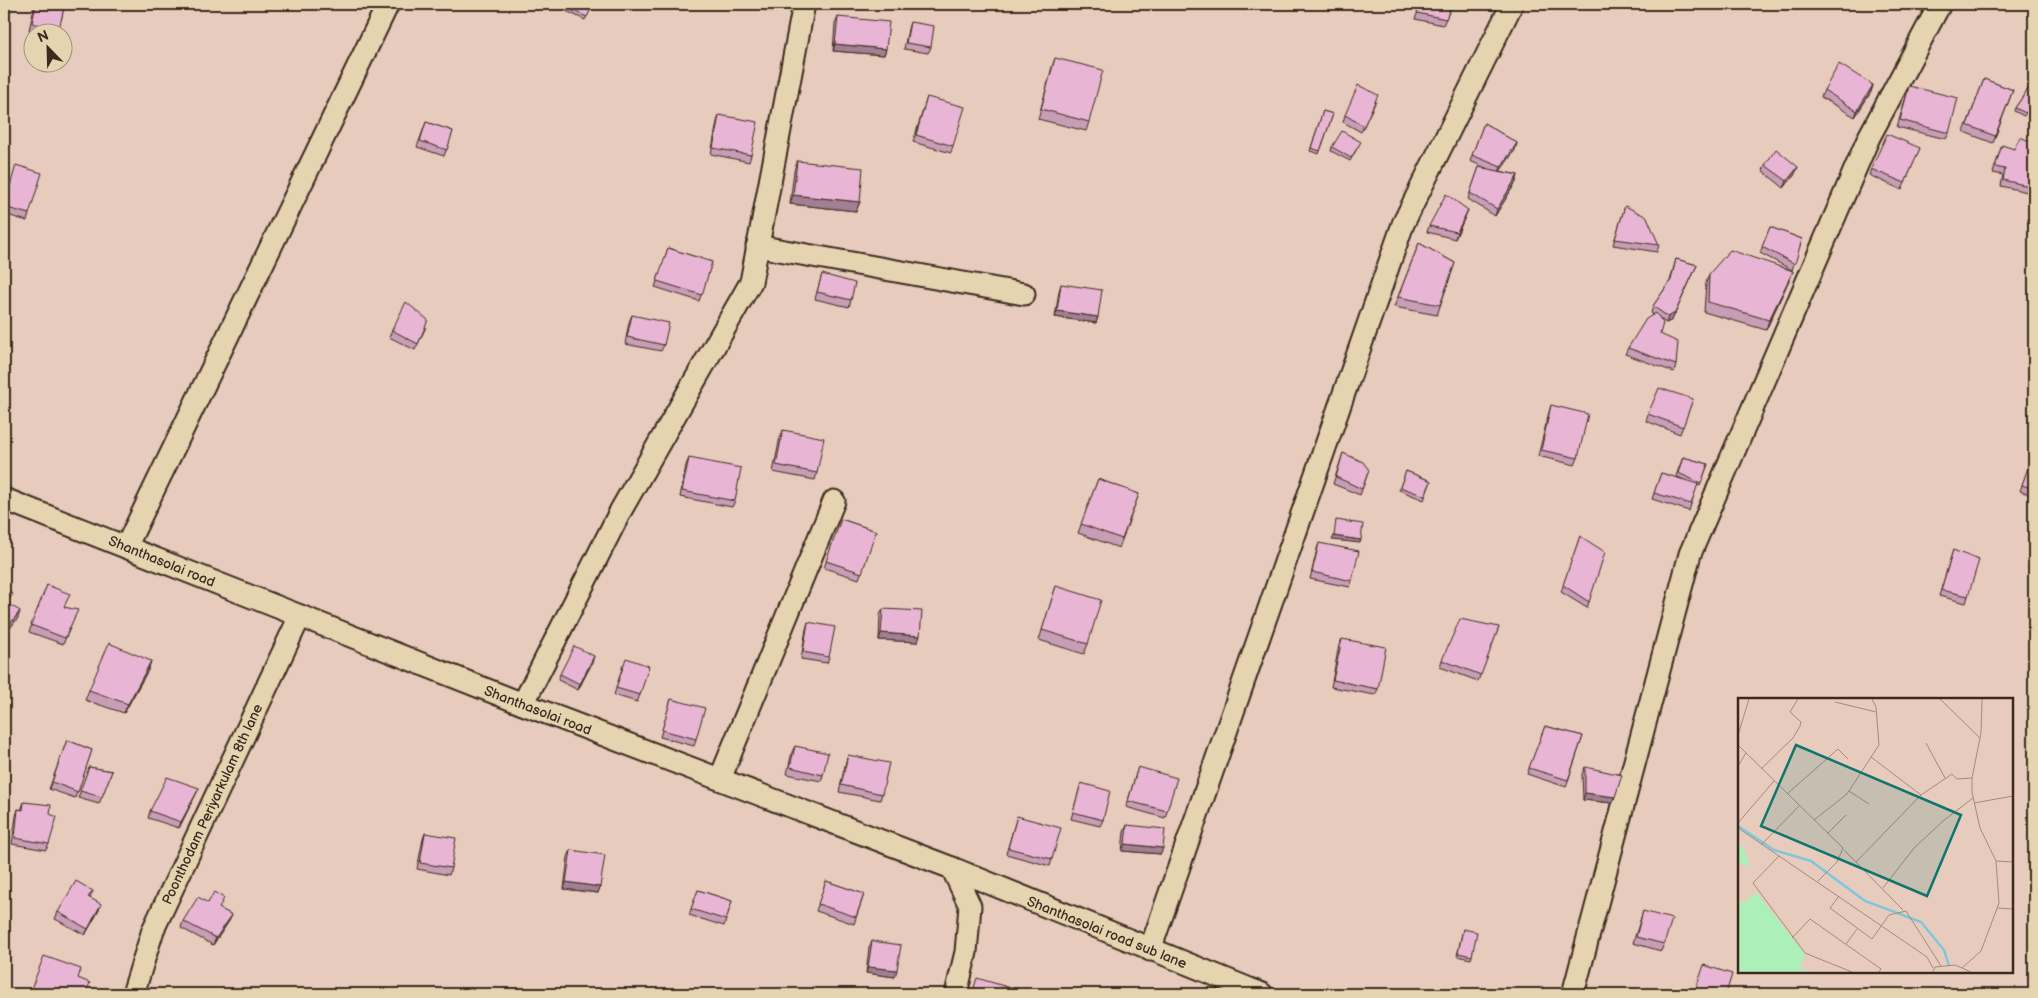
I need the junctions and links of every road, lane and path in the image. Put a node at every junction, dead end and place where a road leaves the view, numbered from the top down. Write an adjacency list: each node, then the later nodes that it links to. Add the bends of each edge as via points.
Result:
1 (388, 4): 9 (street)
2 (804, 4): 5 (street)
3 (1512, 4): 14 (street, via 1403,224)
4 (1940, 4): 18 (street, via 1869,137 1690,554)
5 (757, 246): 6 (street); 11 (street, via 751,282 621,510)
6 (1024, 294)
7 (4, 499): 9 (street, Shanthasolai road)
8 (834, 501): 12 (street)
9 (126, 548): 10 (street, Shanthasolai road)
10 (300, 616): 11 (street, Shanthasolai road); 15 (street, Poonthodam Periyarkulam 8th lane, via 153,930)
11 (523, 704): 12 (street, Shanthasolai road)
12 (720, 779): 13 (street, Shanthasolai road)
13 (952, 868): 14 (street, Shanthasolai road sub lane); 16 (street, via 970,906 966,952)
14 (1150, 950): 17 (street, Shanthasolai road sub lane)
15 (133, 994)
16 (956, 994)
17 (1262, 994)
18 (1573, 994)

